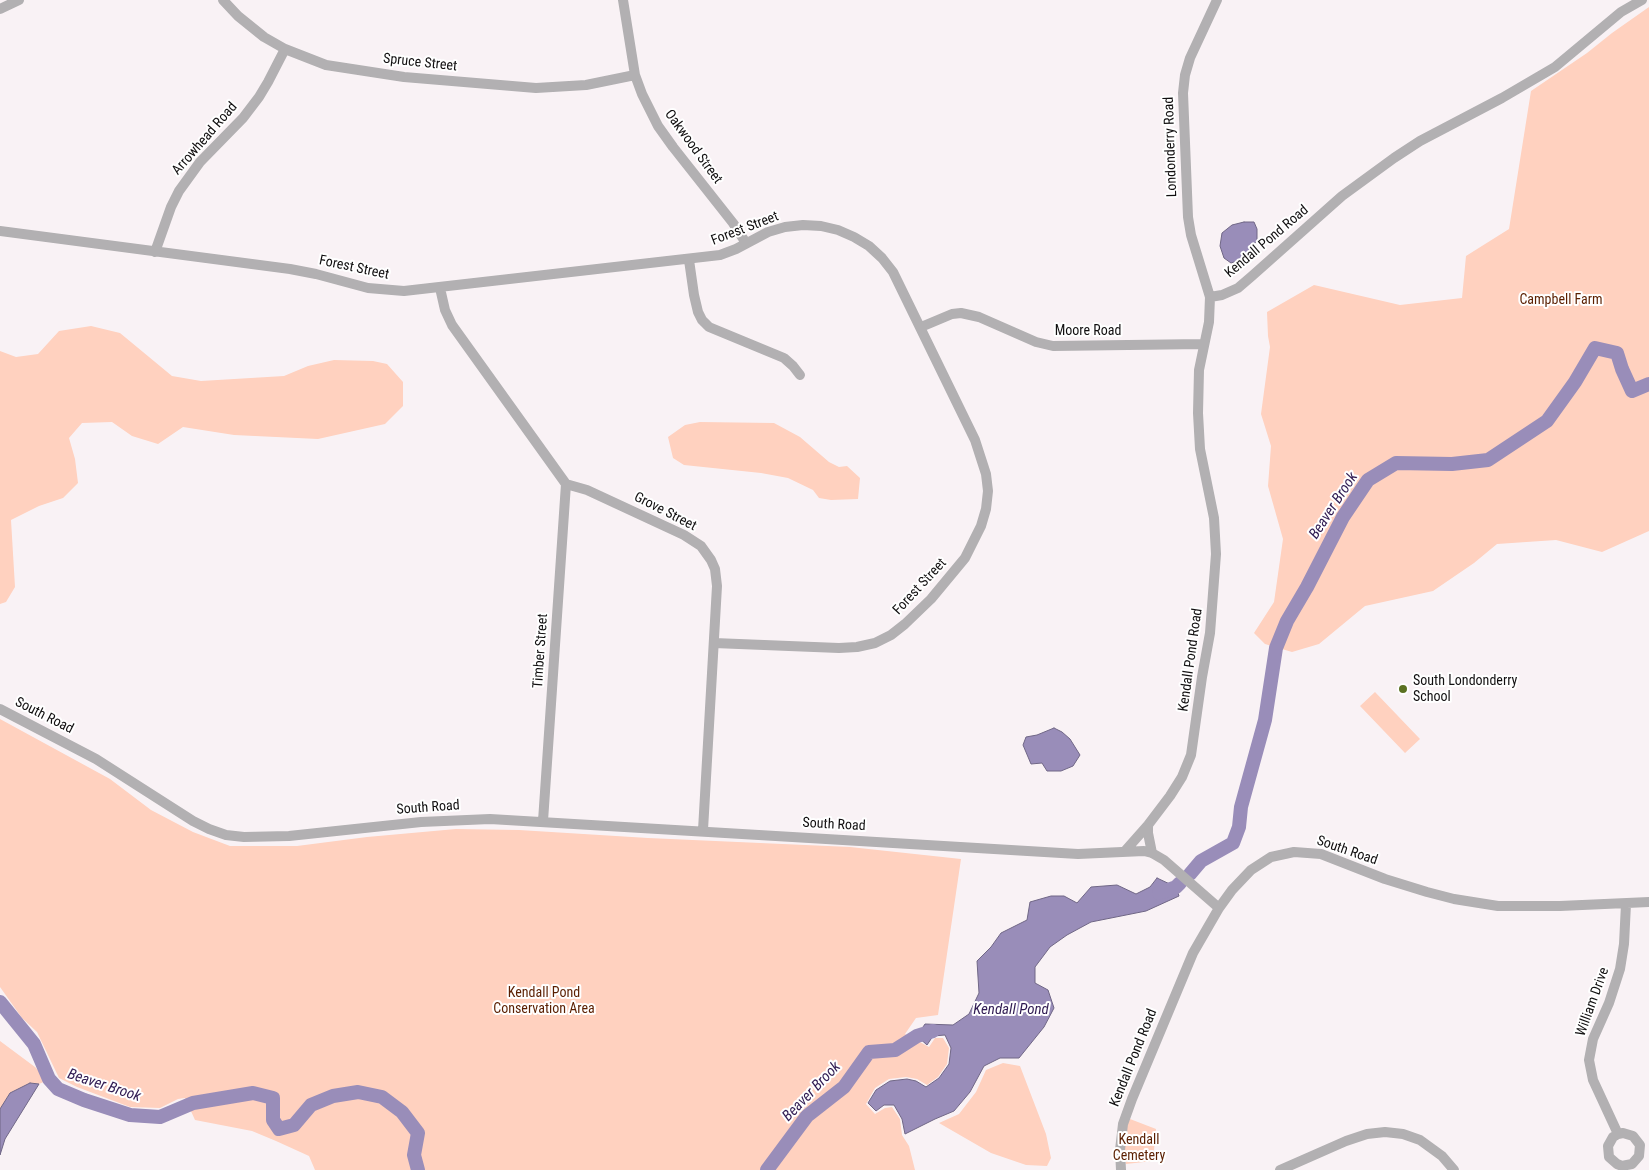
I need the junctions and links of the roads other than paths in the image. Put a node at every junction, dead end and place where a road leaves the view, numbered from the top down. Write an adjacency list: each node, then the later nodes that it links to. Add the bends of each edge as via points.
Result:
1 (19, 0): 6 (street)
2 (223, 0): 7 (street, Spruce Street, via 251,28)
3 (623, 0): 8 (street, Oakwood Street)
4 (1216, 0): 14 (street, Londonderry Road, via 1190,58 1183,93 1188,217)
5 (1642, 0): 14 (street, Kendall Pond Road, via 1621,12 1556,67 1394,158 1342,196 1238,288)
6 (0, 9)
7 (285, 49): 8 (street, Spruce Street, via 326,65 404,77 536,88 586,85); 11 (street, Arrowhead Road, via 259,97 243,118 188,176 170,207)
8 (634, 75): 10 (street, Oakwood Street, via 658,126)
9 (0, 231): 11 (street, Forest Street)
10 (746, 243): 12 (street, Forest Street, via 720,255); 15 (street, Forest Street, via 768,232 803,225 821,226 854,237 869,246 893,272)
11 (155, 252): 13 (street, Forest Street, via 316,274 368,288 404,291)
12 (689, 260): 13 (street, Forest Street); 17 (street, via 698,312 709,327 784,358)
13 (440, 288): 18 (street, via 444,310 452,325)
14 (1210, 297): 16 (street, Kendall Pond Road)
15 (921, 327): 16 (street, Moore Road, via 961,313 1054,346); 19 (street, Forest Street, via 975,440 986,474 986,509 965,558 918,612 891,635 875,643 839,648)
16 (1204, 344): 22 (street, Kendall Pond Road, via 1199,370 1200,449 1214,518 1216,554 1210,633 1191,755 1182,777)
17 (800, 376)
18 (566, 484): 19 (street, Grove Street, via 587,490 669,527 700,546 711,560 716,577); 21 (street, Timber Street)
19 (714, 643): 23 (street, Grove Street)
20 (0, 709): 21 (street, South Road, via 96,760 193,821 226,835 289,836 462,819)
21 (543, 821): 23 (street, South Road)
22 (1148, 825): 24 (street, Kendall Pond Road); 25 (street)
23 (703, 830): 24 (street, South Road, via 1078,854)
24 (1125, 851): 25 (street, South Road)
25 (1152, 853): 28 (street)
26 (1649, 902): 27 (street, South Road)
27 (1626, 904): 28 (street, South Road, via 1498,906 1454,899 1402,885 1321,854 1294,852 1271,857 1252,870); 29 (street, William Drive, via 1620,970 1593,1039 1589,1060 1593,1080)
28 (1218, 908): 30 (street, Kendall Pond Road, via 1187,964 1132,1099 1123,1124)
29 (1618, 1134)
30 (1119, 1169)
31 (1280, 1170): 32 (street, via 1346,1141 1385,1132 1420,1140 1442,1156)
32 (1454, 1170)

